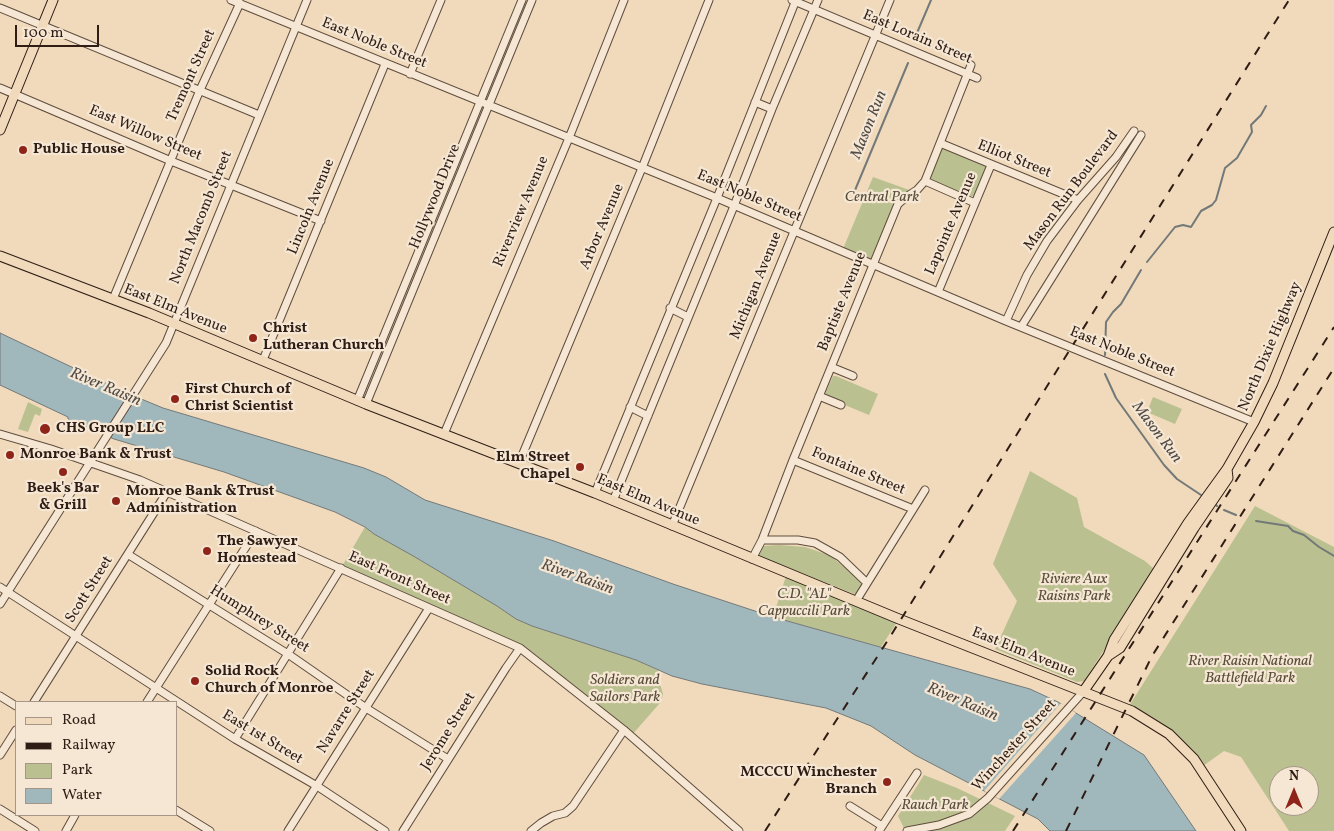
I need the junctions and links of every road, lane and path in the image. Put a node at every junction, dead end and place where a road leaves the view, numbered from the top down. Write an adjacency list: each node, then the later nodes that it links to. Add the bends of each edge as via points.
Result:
1 (53, 0): 15 (main road)
2 (231, 0): 12 (street, East Noble Street)
3 (307, 0): 16 (street, North Macomb Street)
4 (441, 0): 20 (street)
5 (522, 0): 26 (street, Hollywood Drive)
6 (532, 0): 28 (street, Hollywood Drive)
7 (624, 0): 32 (street, Riverview Avenue)
8 (709, 0): 38 (street, Arbor Avenue)
9 (818, 0): 14 (street)
10 (890, 0): 17 (street, Michigan Avenue)
11 (794, 1): 14 (street, East Lorain Street); 27 (street)
12 (240, 3): 16 (street, East Noble Street); 24 (street, Tremont Street)
13 (0, 8): 15 (street)
14 (814, 9): 17 (street, East Lorain Street); 29 (street)
15 (43, 25): 24 (street); 25 (main road)
16 (296, 26): 18 (street, East Noble Street); 30 (street, North Macomb Street)
17 (875, 36): 21 (street, East Lorain Street); 46 (street, Michigan Avenue)
18 (385, 64): 20 (street, East Noble Street); 45 (street, Lincoln Avenue)
19 (971, 65): 21 (street)
20 (410, 74): 26 (street, East Noble Street)
21 (968, 74): 22 (street, East Lorain Street); 34 (street)
22 (977, 78)
23 (0, 88): 25 (street, East Willow Street)
24 (200, 90): 30 (street); 36 (street, Tremont Street)
25 (15, 94): 31 (main road); 36 (street, East Willow Street)
26 (480, 102): 28 (street, East Noble Street); 61 (street, Hollywood Drive)
27 (755, 102): 29 (street); 41 (street)
28 (489, 106): 32 (street, East Noble Street); 61 (street, Hollywood Drive)
29 (772, 109): 44 (street)
30 (259, 115): 40 (street, North Macomb Street)
31 (0, 130)
32 (569, 138): 38 (street, East Noble Street); 67 (street, Riverview Avenue)
33 (1128, 140): 35 (street); 35 (street, Mason Run Boulevard, via 1138,133); 42 (street, Mason Run Boulevard)
34 (940, 143): 37 (street, Elliot Street); 39 (street)
35 (1135, 144): 56 (street, Mason Run Boulevard)
36 (171, 161): 40 (street, East Willow Street); 51 (street, Tremont Street)
37 (991, 165): 42 (street, Elliot Street); 43 (street, Lapointe Avenue)
38 (642, 168): 41 (street, East Noble Street); 70 (street, Arbor Avenue)
39 (925, 181): 43 (street); 49 (street, Baptiste Avenue, via 898,204)
40 (230, 184): 45 (street, East Willow Street); 55 (street, North Macomb Street)
41 (717, 198): 44 (street, East Noble Street); 52 (street)
42 (1078, 200): 54 (street, Mason Run Boulevard, via 1036,259)
43 (975, 203): 50 (street, Lapointe Avenue)
44 (734, 206): 46 (street, East Noble Street); 53 (street)
45 (321, 221): 57 (street, Lincoln Avenue)
46 (794, 231): 49 (street, East Noble Street); 76 (street, Michigan Avenue)
47 (1334, 232): 65 (main road, North Dixie Highway)
48 (0, 256): 51 (main road, East Elm Avenue)
49 (874, 264): 50 (street, East Noble Street); 58 (street, Baptiste Avenue)
50 (938, 292): 54 (street, East Noble Street)
51 (113, 299): 55 (main road, East Elm Avenue)
52 (670, 308): 53 (street); 63 (street)
53 (688, 317): 64 (street)
54 (1006, 321): 56 (street, East Noble Street)
55 (174, 323): 57 (main road, East Elm Avenue); 69 (street, North Macomb Street, via 166,343)
56 (1021, 327): 65 (street, East Noble Street)
57 (263, 360): 61 (main road, East Elm Avenue)
58 (831, 367): 59 (street); 60 (street, Baptiste Avenue)
59 (853, 376)
60 (819, 396): 62 (street); 68 (street, Baptiste Avenue)
61 (362, 403): 67 (main road, East Elm Avenue)
62 (841, 405)
63 (630, 407): 64 (street); 73 (street)
64 (648, 416): 74 (street)
65 (1254, 422): 93 (main road, North Dixie Highway)
66 (0, 434): 69 (street, East Front Street)
67 (444, 434): 70 (main road, East Elm Avenue)
68 (793, 460): 75 (street, Fontaine Street); 78 (street, Baptiste Avenue)
69 (89, 462): 72 (street, East Front Street); 84 (street, North Macomb Street)
70 (519, 463): 73 (main road, East Elm Avenue)
71 (926, 490): 75 (street)
72 (167, 492): 77 (street, East Front Street); 79 (street, Scott Street)
73 (595, 493): 74 (main road, East Elm Avenue)
74 (613, 501): 76 (main road, East Elm Avenue)
75 (913, 509): 82 (street)
76 (672, 526): 80 (main road, East Elm Avenue)
77 (256, 531): 81 (street, East Front Street); 87 (street)
78 (762, 540): 80 (street, Baptiste Avenue); 82 (street, via 815,543 840,557)
79 (128, 555): 87 (street, Humphrey Street); 89 (street, Scott Street)
80 (752, 559): 85 (main road, East Elm Avenue)
81 (341, 568): 88 (street, East Front Street); 91 (street)
82 (866, 582): 85 (street)
83 (0, 587): 84 (street, East 1st Street)
84 (8, 592): 86 (street, North Macomb Street); 89 (street, East 1st Street)
85 (856, 601): 93 (main road, East Elm Avenue)
86 (0, 604)
87 (209, 604): 91 (street, Humphrey Street); 92 (street)
88 (429, 608): 90 (street, East Front Street); 100 (street, Navarre Street)
89 (77, 636): 92 (street, East 1st Street); 95 (street, Scott Street)
90 (520, 648): 101 (street, East Front Street); 105 (street, Jerome Street)
91 (288, 654): 100 (street, Humphrey Street); 103 (street)
92 (156, 688): 96 (street); 97 (street, East 1st Street)
93 (1083, 692): 121 (street, Winchester Street, via 988,798 969,814 939,826); 122 (main road, East Elm Avenue, via 1144,718 1180,743 1194,758)
94 (0, 696): 99 (street)
95 (35, 701)
96 (147, 701)
97 (176, 701)
98 (178, 702): 103 (street, East 1st Street)
99 (15, 705)
100 (366, 708): 105 (street, Humphrey Street); 107 (street, Navarre Street)
101 (624, 730): 119 (street, via 573,806); 120 (street, East Front Street)
102 (15, 732): 104 (street)
103 (235, 739): 107 (street, East 1st Street)
104 (0, 755)
105 (448, 759): 118 (street, Jerome Street)
106 (917, 773): 112 (street)
107 (316, 786): 116 (street, Navarre Street); 117 (street, East 1st Street)
108 (850, 806): 112 (street)
109 (0, 809): 113 (street)
110 (178, 811): 115 (street)
111 (74, 816): 114 (street)
112 (880, 829)
113 (35, 831)
114 (66, 831)
115 (210, 831)
116 (288, 831)
117 (385, 831)
118 (403, 831)
119 (531, 831)
120 (739, 831)
121 (907, 831)
122 (1241, 831)

